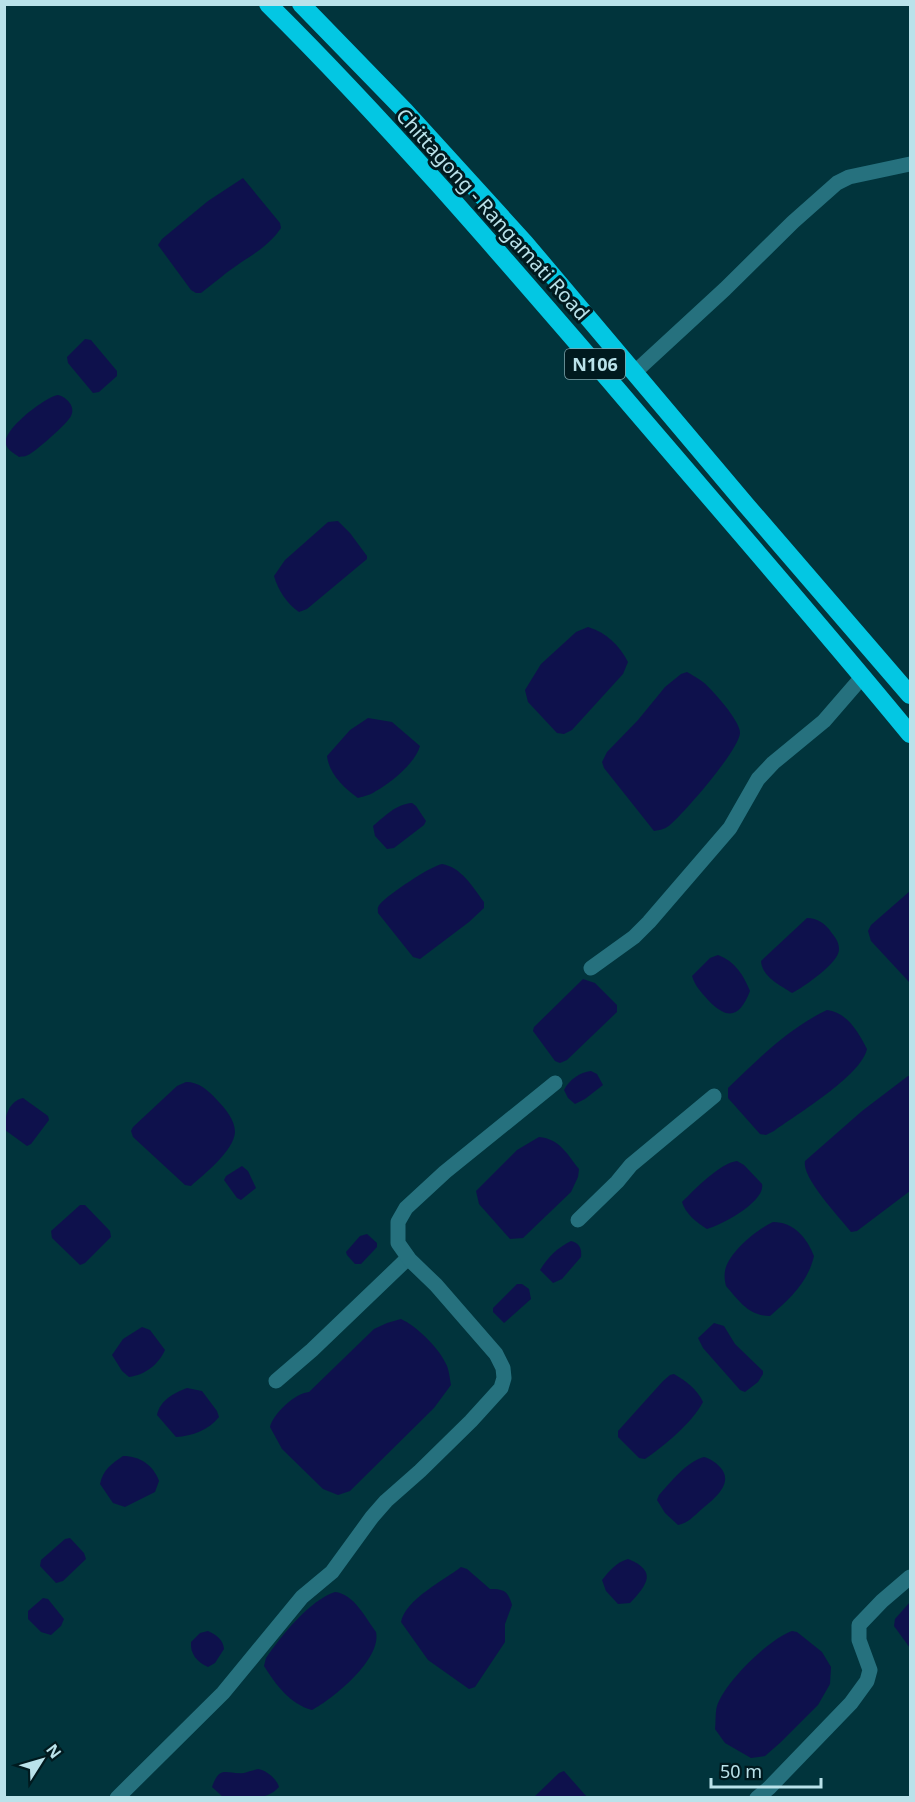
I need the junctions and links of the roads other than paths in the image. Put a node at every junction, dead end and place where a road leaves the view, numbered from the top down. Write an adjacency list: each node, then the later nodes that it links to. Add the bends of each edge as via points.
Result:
1 (268, 4): 5 (highway, Chittagong - Rangamati Road / N106, via 507,260)
2 (301, 4): 4 (highway, Chittagong - Rangamati Road / N106, via 517,234)
3 (910, 164): 4 (street, via 837,183)
4 (635, 372): 6 (highway, Chittagong - Rangamati Road / N106)
5 (863, 676): 7 (highway, Chittagong - Rangamati Road / N106); 8 (street, via 824,721 758,779 730,828 649,922)
6 (910, 694)
7 (910, 734)
8 (591, 968)
9 (555, 1083): 12 (street, via 406,1208 398,1222 398,1243)
10 (714, 1096): 11 (street, via 631,1165)
11 (578, 1220)
12 (408, 1258): 13 (street); 15 (street, via 496,1354 503,1368 501,1388 386,1501 333,1572 302,1597 222,1694)
13 (276, 1381)
14 (910, 1577): 16 (street, via 859,1625 859,1640 870,1670 867,1681 851,1703)
15 (117, 1797)
16 (757, 1797)

